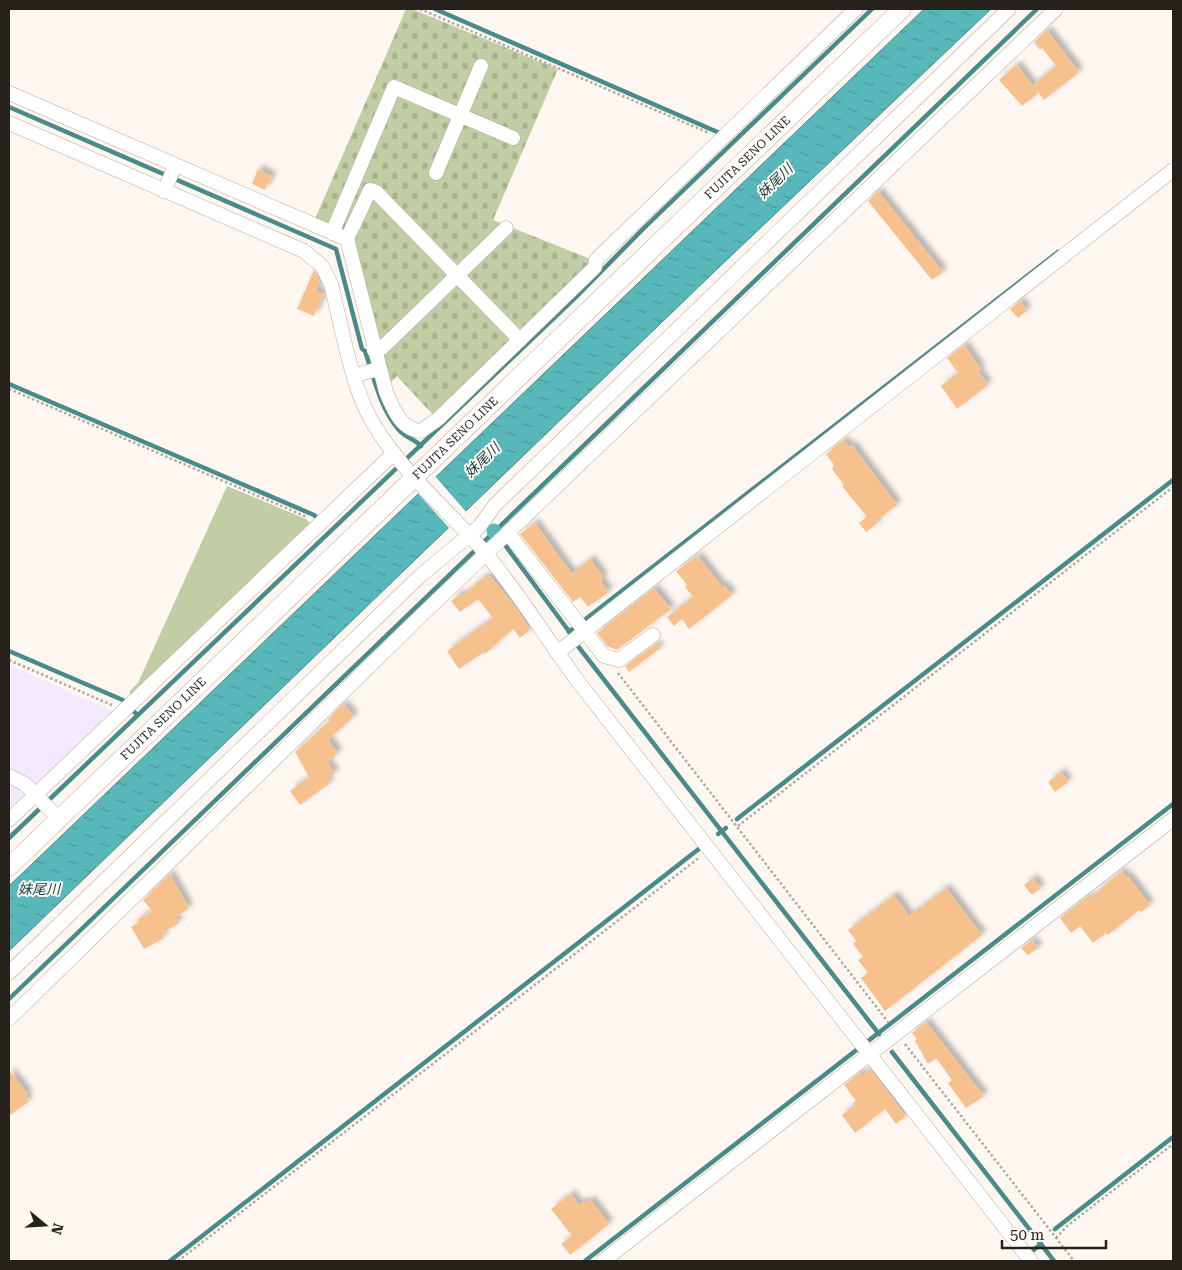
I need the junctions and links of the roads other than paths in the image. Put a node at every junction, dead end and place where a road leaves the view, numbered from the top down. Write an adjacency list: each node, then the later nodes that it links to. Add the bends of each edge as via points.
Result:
1 (856, 9): 17 (street, via 596,260 595,267)
2 (902, 9): 20 (main road, FUJITA SENO LINE, via 760,147)
3 (1009, 9): 22 (street, via 495,505 479,527)
4 (1056, 9): 21 (street)
5 (481, 66): 7 (street)
6 (9, 93): 12 (street)
7 (460, 116): 9 (street); 11 (street); 14 (street, via 394,87)
8 (9, 123): 12 (street)
9 (513, 138)
10 (1173, 170): 24 (street)
11 (436, 174)
12 (170, 177): 14 (street); 19 (street, via 314,258 327,274)
13 (506, 228): 16 (street)
14 (332, 233): 15 (street)
15 (346, 239): 16 (street, via 370,190 376,192); 18 (street)
16 (458, 274): 17 (street); 18 (street, via 383,347)
17 (520, 340): 19 (street, via 422,431 413,431 395,412)
18 (374, 350): 19 (street)
19 (369, 371): 20 (street, via 368,413)
20 (407, 467): 22 (street); 26 (main road, FUJITA SENO LINE, via 267,621); 26 (street, via 320,523 128,708)
21 (508, 533): 22 (street); 24 (street)
22 (475, 542): 24 (street, via 541,625); 30 (street, via 413,583); 31 (street)
23 (653, 634): 24 (street, via 619,660 604,656)
24 (574, 636): 32 (street, via 710,850)
25 (9, 776): 26 (street, via 26,784)
26 (46, 805): 28 (street); 29 (main road, FUJITA SENO LINE)
27 (1173, 819): 32 (street, via 897,1034)
28 (9, 820)
29 (9, 867)
30 (9, 973)
31 (9, 1019)
32 (864, 1050): 33 (street); 34 (street)
33 (603, 1261)
34 (1031, 1261)

